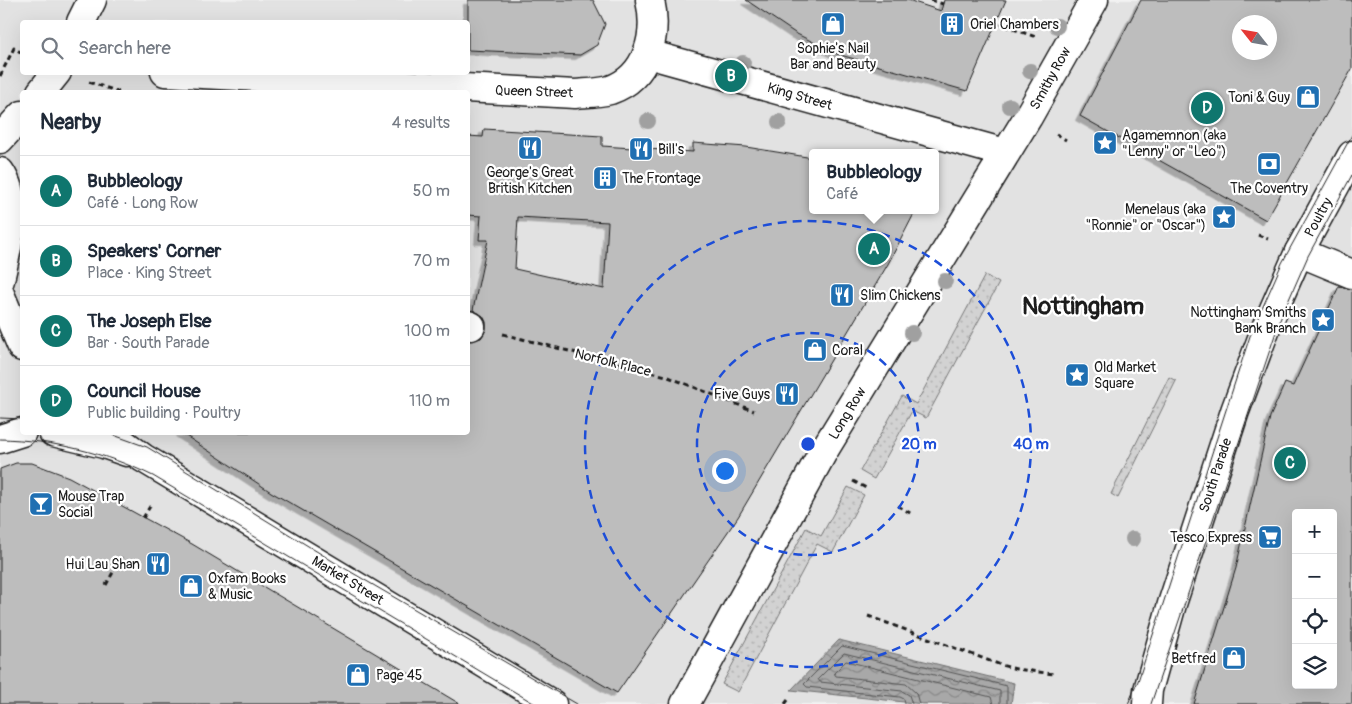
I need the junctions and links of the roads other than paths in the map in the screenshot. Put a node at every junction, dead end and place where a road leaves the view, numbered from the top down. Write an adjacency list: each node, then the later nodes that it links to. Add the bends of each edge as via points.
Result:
1 (92, 0): 4 (street)
2 (650, 0): 5 (street, via 654,24)
3 (1094, 0): 13 (street, Smithy Row)
4 (83, 20)
5 (648, 54): 8 (street, Queen Street, via 636,74 610,90 575,94); 13 (street, King Street)
6 (55, 75): 9 (street)
7 (57, 75): 10 (street)
8 (221, 75)
9 (43, 90)
10 (54, 90)
11 (20, 116): 12 (street)
12 (0, 139)
13 (1005, 154): 29 (street, Long Row, via 823,452)
14 (1352, 155): 18 (street, Poultry)
15 (0, 172): 17 (street, via 7,182 11,209)
16 (20, 214): 17 (street)
17 (6, 250): 20 (street)
18 (1299, 252): 19 (street); 30 (street, South Parade, via 1266,325 1236,411 1172,604)
19 (1352, 274)
20 (0, 280)
21 (0, 294): 22 (street)
22 (20, 342)
23 (20, 433): 26 (street)
24 (66, 435): 27 (street, Market Street)
25 (112, 435): 27 (street, Market Street)
26 (0, 439)
27 (143, 458): 28 (street, Market Street)
28 (552, 704)
29 (685, 704)
30 (1147, 704)

